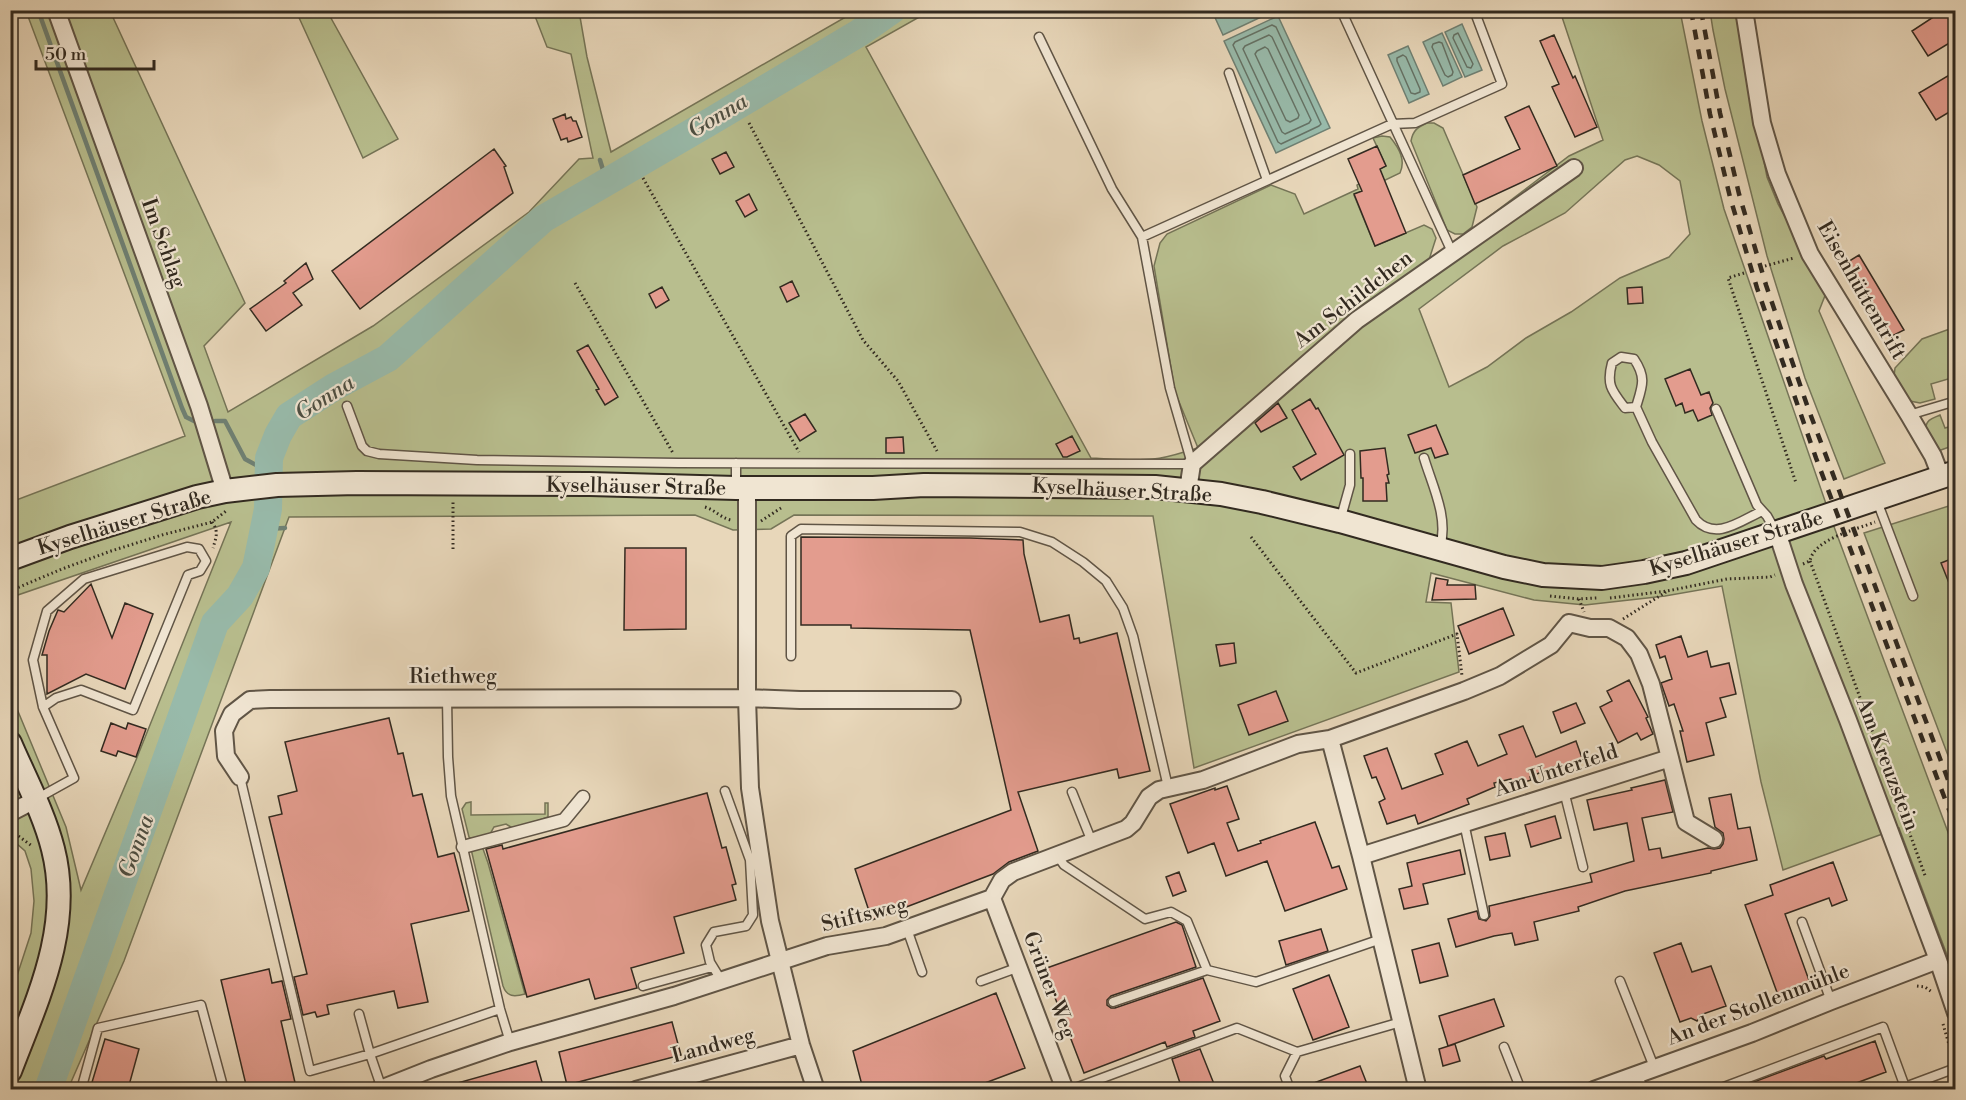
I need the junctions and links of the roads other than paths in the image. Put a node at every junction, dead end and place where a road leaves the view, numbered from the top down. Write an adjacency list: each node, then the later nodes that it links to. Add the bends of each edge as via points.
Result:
1 (56, 10): 25 (street, Im Schlag)
2 (1341, 10): 7 (lane)
3 (1474, 10): 7 (lane, via 1502,84 1415,123)
4 (1744, 10): 16 (street, Eisenhüttentrift, via 1762,123 1777,174 1810,254)
5 (1039, 37): 10 (lane, via 1112,189)
6 (1228, 73): 9 (lane)
7 (1392, 124): 9 (lane); 11 (lane)
8 (1574, 168): 11 (street, Am Schildchen)
9 (1267, 180): 10 (lane)
10 (1142, 237): 20 (lane, via 1170,388)
11 (1452, 252): 20 (street, Am Schildchen, via 1357,320)
12 (1956, 401): 16 (lane)
13 (347, 406): 19 (lane, via 362,446 379,454 477,460)
14 (1636, 407): 14 (lane, via 1625,408 1610,388 1612,363 1621,357 1634,359 1642,371); 27 (lane, via 1652,442 1704,528 1715,531)
15 (1716, 409): 27 (lane, via 1756,505)
16 (1910, 415): 22 (street, Eisenhüttentrift)
17 (1350, 454): 28 (lane, via 1350,485)
18 (1424, 458): 30 (lane, via 1442,519)
19 (736, 463): 21 (lane, via 806,463); 23 (lane)
20 (1192, 464): 21 (lane); 24 (street)
21 (944, 474): 23 (main road, Kyselhäuser Straße, via 851,488); 24 (main road, Kyselhäuser Straße)
22 (1948, 474): 26 (main road, Kyselhäuser Straße)
23 (741, 488): 25 (main road, Kyselhäuser Straße, via 297,484); 35 (street)
24 (1188, 490): 28 (main road, Kyselhäuser Straße)
25 (232, 495): 31 (main road, Kyselhäuser Straße, via 168,505)
26 (1879, 507): 29 (main road, Kyselhäuser Straße); 32 (lane)
27 (1762, 511): 29 (lane)
28 (1340, 521): 30 (main road, Kyselhäuser Straße)
29 (1777, 532): 30 (main road, Kyselhäuser Straße, via 1680,565 1602,578 1543,575); 62 (street, Am Kreuzstein)
30 (1440, 548)
31 (10, 560)
32 (1913, 596)
33 (791, 656): 42 (lane, via 790,536 801,528 1020,532 1052,542 1106,581 1123,608)
34 (447, 698): 35 (street, Riethweg); 41 (street, Riethweg, via 250,700 232,714 224,731 226,756); 52 (lane, via 451,796)
35 (747, 698): 36 (street, Riethweg); 55 (street)
36 (952, 700)
37 (43, 707): 37 (lane, via 33,660 46,611 84,579 187,547 200,549 206,561 200,572 188,575 133,710 81,690); 47 (lane, via 74,778)
38 (1330, 739): 40 (street, via 1500,676 1551,645 1569,623 1609,627 1627,638 1639,654); 42 (street, via 1298,744 1203,780); 54 (street)
39 (12, 748): 47 (main road)
40 (1670, 758): 44 (street, Am Unterfeld); 50 (street, via 1686,822)
41 (240, 777): 81 (lane, via 310,1071)
42 (1168, 787): 51 (street, via 1149,796 1126,829)
43 (725, 791): 55 (lane)
44 (1564, 791): 49 (street, Am Unterfeld); 56 (lane)
45 (1072, 792): 51 (lane)
46 (583, 797): 52 (street, via 564,820)
47 (35, 800): 48 (street); 84 (main road, via 57,866 57,932 45,980)
48 (10, 813)
49 (1464, 823): 54 (street, Am Unterfeld); 58 (lane)
50 (1714, 839)
51 (1092, 842): 53 (street)
52 (463, 847): 73 (lane)
53 (1057, 855): 57 (street, via 1006,876); 65 (lane, via 1064,865 1144,920 1171,912 1187,921)
54 (1361, 856): 61 (street)
55 (755, 859): 63 (street); 67 (lane, via 753,915 746,926 714,932 706,945)
56 (1583, 867)
57 (992, 898): 60 (street, Stiftsweg); 64 (street, Grüner Weg)
58 (1484, 915)
59 (1802, 922): 71 (lane)
60 (907, 929): 63 (street, Stiftsweg, via 826,946); 66 (lane)
61 (1381, 939): 65 (lane, via 1256,982); 76 (street)
62 (1938, 960): 71 (street, An der Stollenmühle); 75 (street, Am Kreuzstein)
63 (780, 961): 67 (street, Stiftsweg); 78 (street)
64 (1020, 967): 68 (lane); 92 (street, Grüner Weg)
65 (1207, 970): 72 (lane)
66 (922, 972)
67 (716, 974): 70 (lane); 77 (street, Stiftsweg, via 664,999)
68 (981, 981)
69 (1620, 981): 83 (lane)
70 (643, 986)
71 (1830, 1000): 83 (street, An der Stollenmühle, via 1752,1033)
72 (1113, 1002)
73 (501, 1009): 77 (lane); 81 (lane)
74 (359, 1014): 81 (lane)
75 (1949, 1017)
76 (1401, 1022): 80 (lane); 94 (street)
77 (510, 1042): 89 (street, Stiftsweg)
78 (801, 1045): 90 (street, Landweg); 91 (street)
79 (1504, 1047): 95 (lane)
80 (1297, 1052): 92 (lane, via 1238,1028); 93 (lane, via 1285,1076)
81 (370, 1054): 89 (lane)
82 (1956, 1066): 86 (lane)
83 (1654, 1067): 85 (street, An der Stollenmühle)
84 (10, 1071)
85 (1636, 1074): 96 (street, An der Stollenmühle); 97 (lane)
86 (1902, 1088): 98 (lane, via 1883,1027)
87 (81, 1089): 88 (lane, via 98,1028 201,1005)
88 (224, 1089)
89 (380, 1089)
90 (636, 1089)
91 (816, 1089)
92 (1068, 1089)
93 (1290, 1089)
94 (1418, 1089)
95 (1521, 1089)
96 (1594, 1089)
97 (1644, 1089)
98 (1716, 1089)

